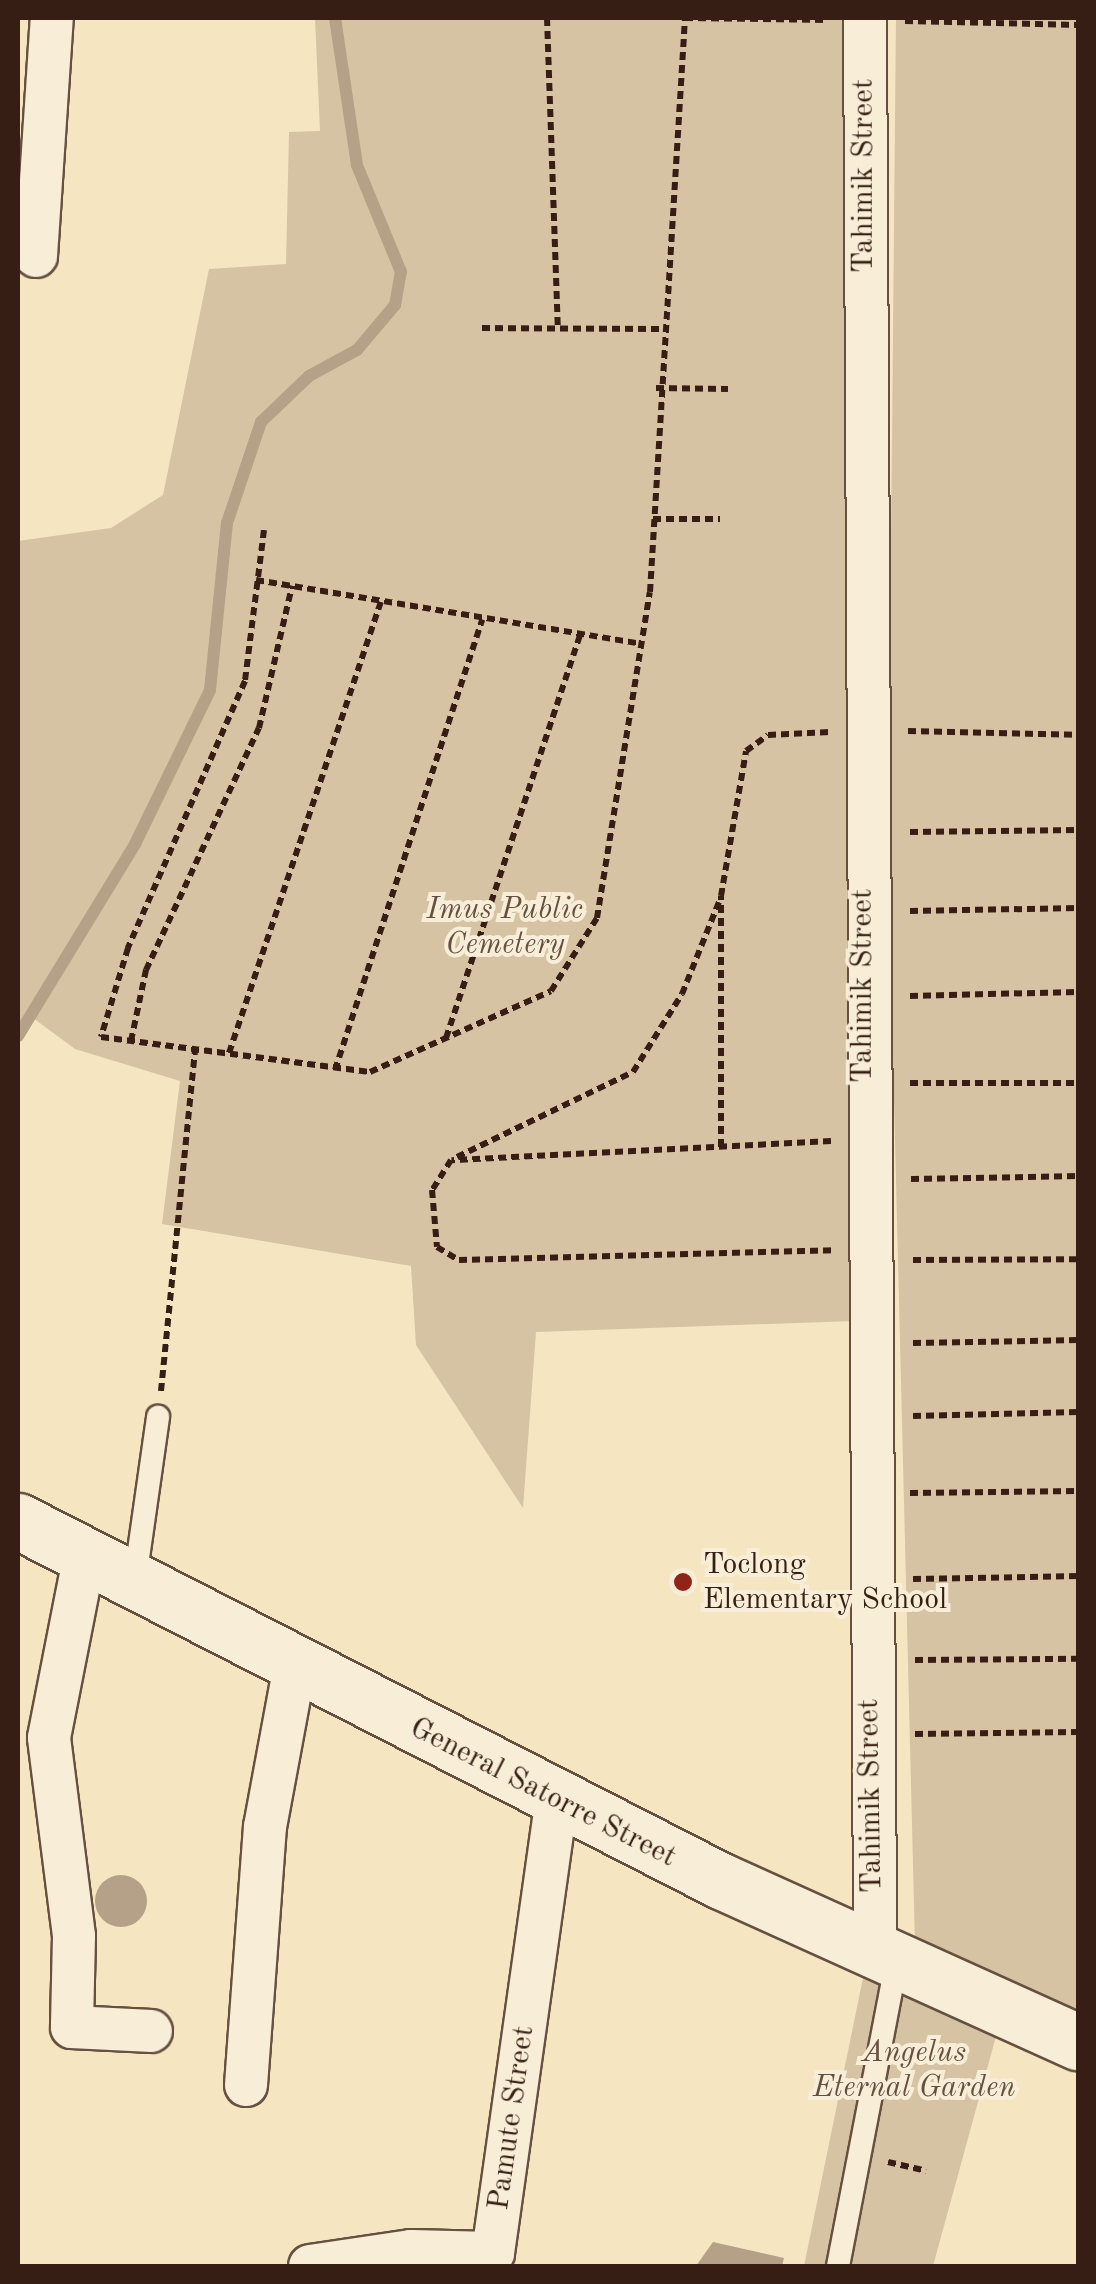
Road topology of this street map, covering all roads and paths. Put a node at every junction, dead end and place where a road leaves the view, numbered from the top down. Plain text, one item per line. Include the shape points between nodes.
1 (52, 18) edge
2 (546, 18) edge
3 (865, 19) edge
4 (1078, 24) edge
5 (36, 256) dead end
6 (482, 328) dead end
7 (558, 328) junction
8 (660, 329) junction
9 (656, 388) junction
10 (728, 390) dead end
11 (654, 519) junction
12 (720, 519) dead end
13 (264, 530) dead end
14 (256, 580) junction
15 (292, 586) junction
16 (381, 602) junction
17 (482, 619) junction
18 (580, 636) junction
19 (642, 644) junction
20 (862, 730) junction
21 (1078, 735) edge
22 (1078, 830) edge
23 (862, 833) junction
24 (721, 896) junction
25 (1078, 908) edge
26 (863, 912) junction
27 (1078, 992) edge
28 (863, 997) junction
29 (446, 1038) junction
30 (131, 1041) junction
31 (195, 1049) junction
32 (228, 1053) junction
33 (335, 1070) junction
34 (864, 1083) junction
35 (1078, 1083) edge
36 (720, 1147) junction
37 (452, 1160) junction
38 (865, 1160) junction
39 (1078, 1176) edge
40 (866, 1255) junction
41 (1078, 1259) edge
42 (1078, 1340) edge
43 (867, 1344) junction
44 (1078, 1412) edge
45 (867, 1417) junction
46 (158, 1418) joint
47 (1078, 1491) edge
48 (867, 1494) junction
49 (18, 1521) edge
50 (85, 1554) junction
51 (1078, 1576) edge
52 (134, 1579) junction
53 (867, 1579) junction
54 (1078, 1659) edge
55 (869, 1660) junction
56 (295, 1665) junction
57 (1078, 1732) edge
58 (870, 1734) junction
59 (557, 1800) junction
60 (885, 1959) junction
61 (152, 2030) dead end
62 (1078, 2042) edge
63 (246, 2085) dead end
64 (310, 2266) edge
65 (838, 2266) edge

1 - 5 street
2 - 7 path
3 - 4 path
3 - 8 path via 685,18
3 - 20 street, Tahimik Street
6 - 7 path
7 - 8 path
8 - 9 path
9 - 10 path
9 - 11 path
11 - 12 path
11 - 19 path
13 - 14 path
14 - 15 path
14 - 30 path via 234,714 128,948 101,1037
15 - 16 path
15 - 30 path via 258,728 146,970
16 - 17 path
16 - 32 path
17 - 18 path
17 - 33 path
18 - 19 path
18 - 29 path
19 - 29 path via 592,930 551,991
20 - 21 path
20 - 23 street, Tahimik Street
20 - 24 path via 768,735 746,750
22 - 23 path
23 - 26 street, Tahimik Street
24 - 36 path
24 - 37 path via 682,994 633,1072
25 - 26 path
26 - 28 street, Tahimik Street
27 - 28 path
28 - 34 street, Tahimik Street
29 - 33 path via 370,1072
30 - 31 path
31 - 32 path
31 - 46 path
32 - 33 path
34 - 35 path
34 - 38 street, Tahimik Street
36 - 37 path
36 - 38 path
37 - 40 path via 432,1190 445,1257
38 - 39 path
38 - 40 street, Tahimik Street
40 - 41 path
40 - 43 street, Tahimik Street
42 - 43 path
43 - 45 street, Tahimik Street
44 - 45 path
45 - 48 street, Tahimik Street
46 - 52 lane
47 - 48 path
48 - 53 street, Tahimik Street
49 - 50 street, General Satorre Street
50 - 52 street, General Satorre Street
50 - 61 street via 49,1738 74,1936 72,2026
51 - 53 path
52 - 56 street, General Satorre Street
53 - 55 street, Tahimik Street
54 - 55 path
55 - 58 street, Tahimik Street
56 - 59 street, General Satorre Street
56 - 63 street via 265,1827
57 - 58 path
58 - 60 street, Tahimik Street
59 - 60 street, General Satorre Street
59 - 64 street, Pamute Street via 493,2253 411,2251
60 - 62 street, General Satorre Street
60 - 65 lane

